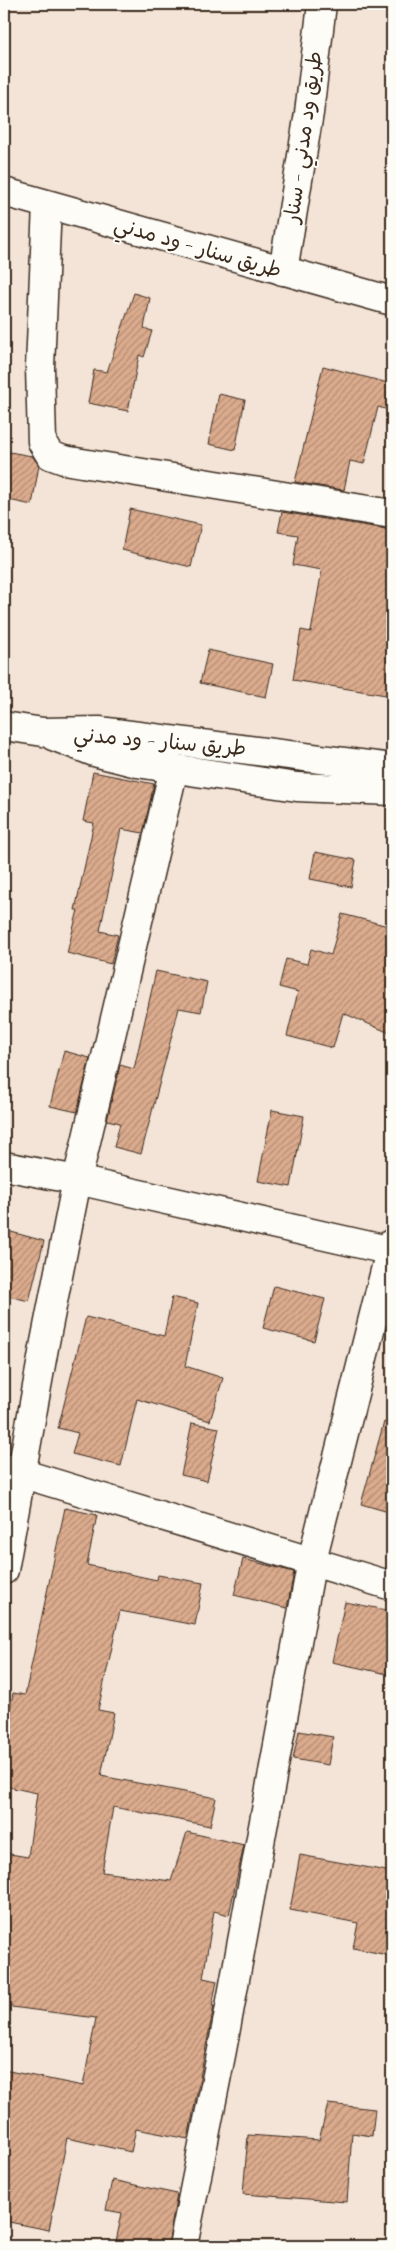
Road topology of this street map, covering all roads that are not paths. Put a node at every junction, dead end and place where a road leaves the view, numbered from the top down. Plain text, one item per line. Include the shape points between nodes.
1 (322, 4) edge
2 (4, 192) edge
3 (47, 205) junction
4 (283, 271) junction
5 (392, 301) edge
6 (392, 514) edge
7 (4, 726) edge
8 (42, 732) junction
9 (174, 768) junction
10 (392, 768) edge
11 (392, 791) edge
12 (4, 1166) edge
13 (77, 1180) junction
14 (391, 1248) edge
15 (12, 1470) edge
16 (312, 1560) junction
17 (4, 1570) edge
18 (392, 1586) edge
19 (183, 2246) edge

1 - 4 street, طريق ود مدني - سنار via 309,113
2 - 3 street, طريق سنار - ود مدني
3 - 4 street, طريق سنار - ود مدني
3 - 6 street via 40,368 42,442 50,454 73,462
4 - 5 street, طريق سنار - ود مدني
7 - 8 street
8 - 9 street, طريق سنار - ود مدني via 94,752
8 - 10 street, طريق سنار - ود مدني via 99,731
9 - 11 street, طريق سنار - ود مدني via 297,788
9 - 13 street
12 - 13 street
13 - 14 street
13 - 15 street
14 - 16 street
15 - 16 street
15 - 17 street
16 - 18 street
16 - 19 street

